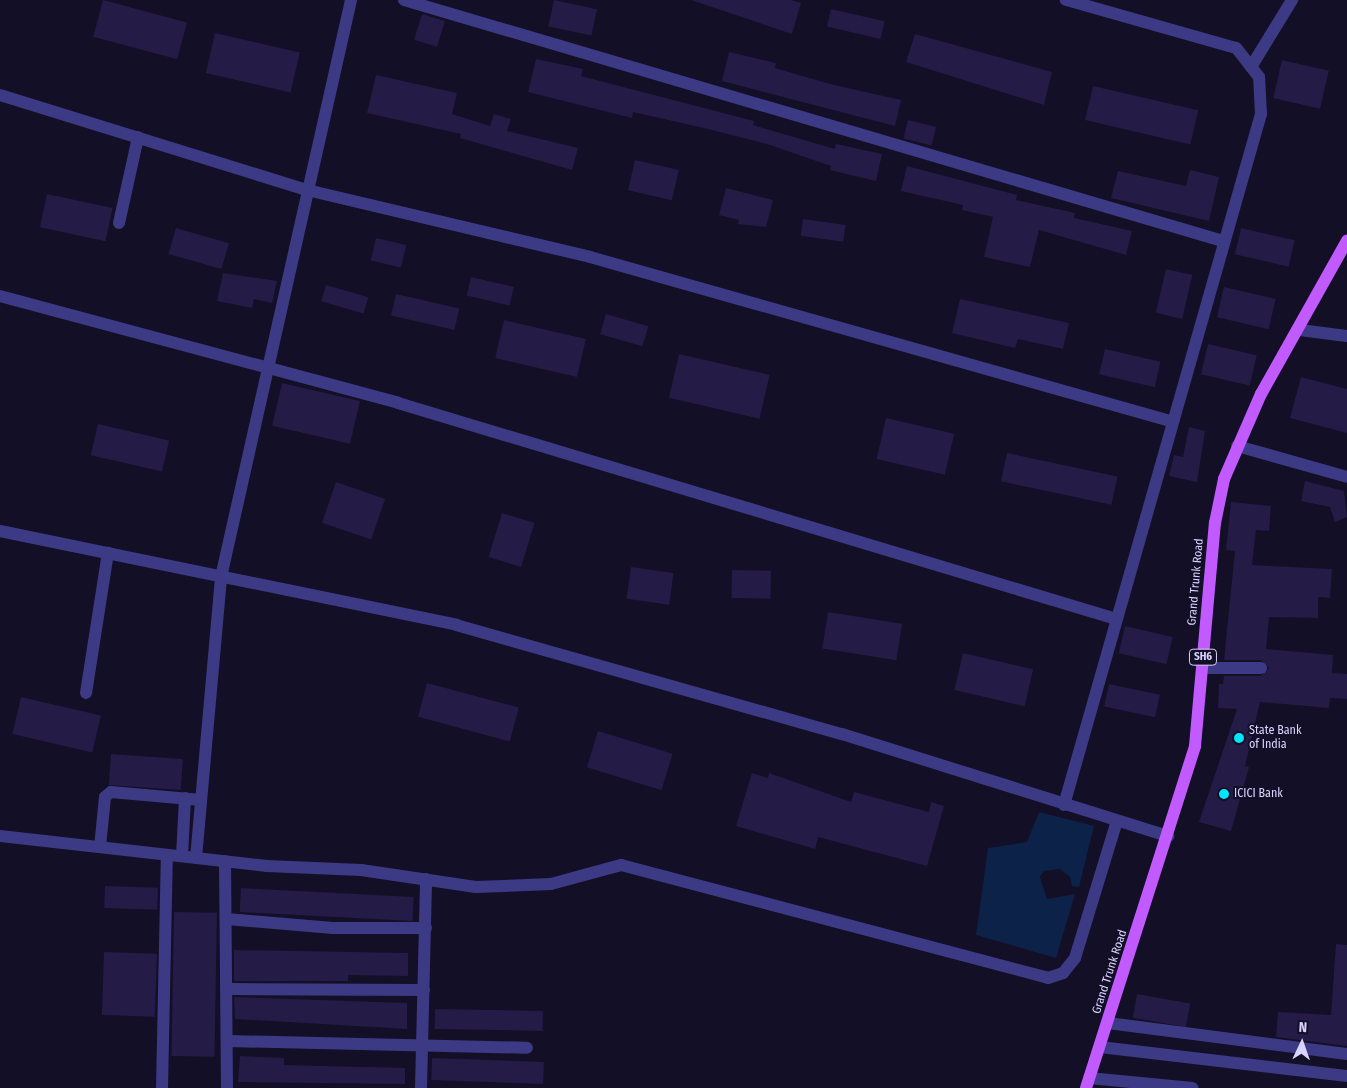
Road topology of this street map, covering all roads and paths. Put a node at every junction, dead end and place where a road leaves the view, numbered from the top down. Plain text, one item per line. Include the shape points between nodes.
1 (351, 0) edge
2 (404, 0) edge
3 (1066, 0) edge
4 (1292, 0) edge
5 (1251, 67) junction
6 (0, 95) edge
7 (138, 137) junction
8 (307, 190) junction
9 (119, 223) dead end
10 (1223, 241) junction
11 (1347, 241) edge
12 (0, 296) edge
13 (1300, 330) junction
14 (1347, 336) edge
15 (270, 368) junction
16 (1170, 421) junction
17 (1237, 446) junction
18 (1347, 477) edge
19 (0, 531) edge
20 (108, 553) junction
21 (221, 577) junction
22 (1116, 619) junction
23 (1202, 668) junction
24 (1261, 668) dead end
25 (86, 692) dead end
26 (185, 798) junction
27 (201, 800) junction
28 (1064, 805) junction
29 (1117, 821) junction
30 (0, 836) edge
31 (1168, 836) junction
32 (100, 847) junction
33 (167, 855) junction
34 (182, 856) junction
35 (196, 858) junction
36 (225, 861) junction
37 (426, 879) junction
38 (227, 919) junction
39 (426, 928) junction
40 (229, 989) junction
41 (424, 990) junction
42 (1108, 1023) junction
43 (228, 1041) junction
44 (1100, 1047) junction
45 (422, 1048) junction
46 (527, 1048) dead end
47 (1347, 1054) edge
48 (1347, 1076) edge
49 (1088, 1083) edge
50 (162, 1088) edge
51 (227, 1088) edge
52 (421, 1088) edge
53 (1193, 1088) edge

1 - 8 street
2 - 10 street
3 - 5 street via 1236,48
4 - 5 street
5 - 10 street via 1258,77 1261,114
6 - 7 street
7 - 8 street
7 - 9 street
8 - 15 street
8 - 16 street via 590,257
10 - 16 street
11 - 13 main road, Grand Trunk Road / SH6
12 - 15 street
13 - 14 street
13 - 17 main road, Grand Trunk Road / SH6
15 - 21 street
15 - 22 street
16 - 22 street
17 - 18 street
17 - 23 main road, Grand Trunk Road / SH6 via 1215,523
19 - 20 street
20 - 21 street
20 - 25 street
21 - 27 street
21 - 28 street via 456,625 842,734
22 - 28 street
23 - 24 street
23 - 31 main road, Grand Trunk Road / SH6 via 1195,746
26 - 27 street
26 - 32 street via 111,792 105,797
26 - 34 street
27 - 35 street
28 - 29 street
29 - 31 street
29 - 37 street via 1075,958 1063,973 1048,978 621,865 551,884 476,886
30 - 32 street
31 - 42 main road, Grand Trunk Road / SH6
32 - 33 street
33 - 34 street
33 - 50 street
34 - 35 street
35 - 36 street
36 - 37 street via 361,870
36 - 38 street
37 - 39 street
38 - 39 street via 333,928
38 - 40 street
39 - 41 street
40 - 41 street
40 - 43 street
41 - 45 street
42 - 44 main road, Grand Trunk Road / SH6
42 - 47 street
43 - 45 street
43 - 51 street
44 - 48 street
44 - 49 main road, Grand Trunk Road / SH6
45 - 46 street
45 - 52 street
49 - 53 street

